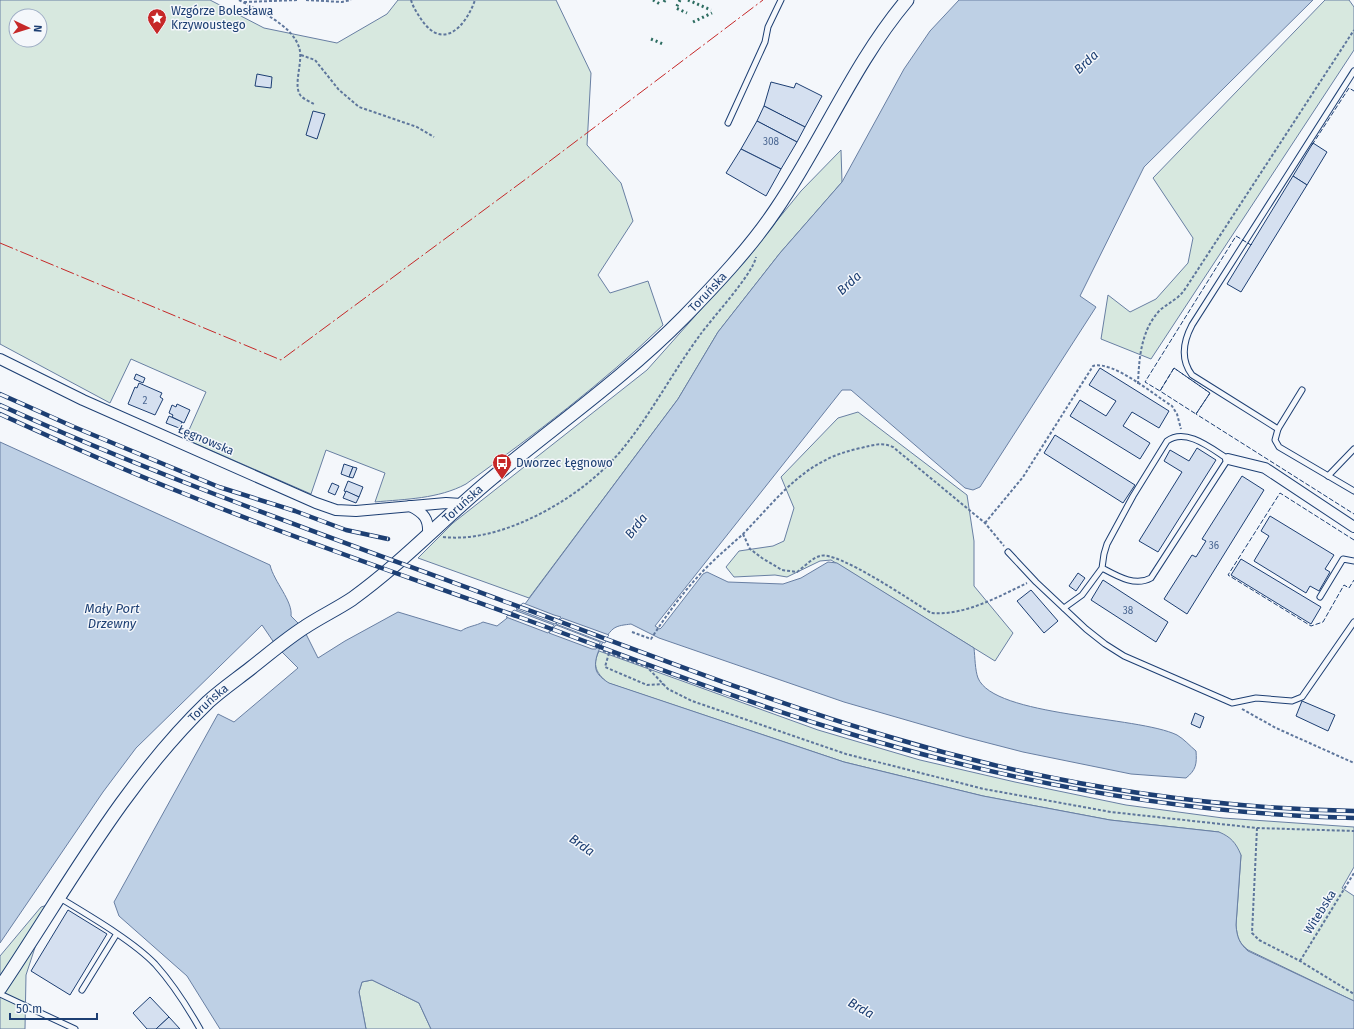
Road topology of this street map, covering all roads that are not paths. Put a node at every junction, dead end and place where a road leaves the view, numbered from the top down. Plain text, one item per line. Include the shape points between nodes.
1 (781, 0) edge
2 (907, 0) edge
3 (1354, 71) edge
4 (728, 122) dead end
5 (0, 359) edge
6 (1302, 390) dead end
7 (1278, 429) junction
8 (1354, 449) edge
9 (1228, 459) junction
10 (1328, 476) junction
11 (1354, 491) edge
12 (461, 504) junction
13 (410, 506) junction
14 (1354, 527) edge
15 (428, 534) junction
16 (1008, 552) road end
17 (1354, 560) edge
18 (1102, 568) junction
19 (1320, 597) dead end
20 (1064, 608) junction
21 (1354, 622) edge
22 (60, 898) junction
23 (116, 934) junction
24 (0, 988) edge
25 (82, 990) dead end
26 (0, 994) edge
27 (75, 1029) edge
28 (200, 1029) edge

1 - 4 lane via 768,27 765,42
2 - 12 street, Toruńska via 892,18 855,75 778,206 726,272 686,315 636,362
3 - 7 lane via 1186,338 1183,354 1192,375
5 - 13 street, Łęgnowska via 83,400 316,503 342,511
6 - 7 lane
7 - 10 lane via 1275,440 1280,447
8 - 10 lane
9 - 14 street via 1257,466 1283,480
9 - 18 lane via 1151,578 1140,582 1131,581
9 - 18 lane via 1202,443 1183,437 1172,437 1162,448 1107,544
10 - 11 lane
12 - 13 street, Łęgnowska
12 - 15 street, Toruńska
13 - 15 street via 425,515 429,524
15 - 22 street, Toruńska via 394,566 351,600 303,628 211,699 167,744 112,816
16 - 20 lane
17 - 19 lane via 1344,559
18 - 20 lane via 1082,595
20 - 21 lane via 1105,644 1124,656 1232,703 1256,698 1292,701 1302,697
22 - 23 lane
22 - 24 street, Toruńska
23 - 25 lane
23 - 28 lane via 154,963 179,993
26 - 27 lane

